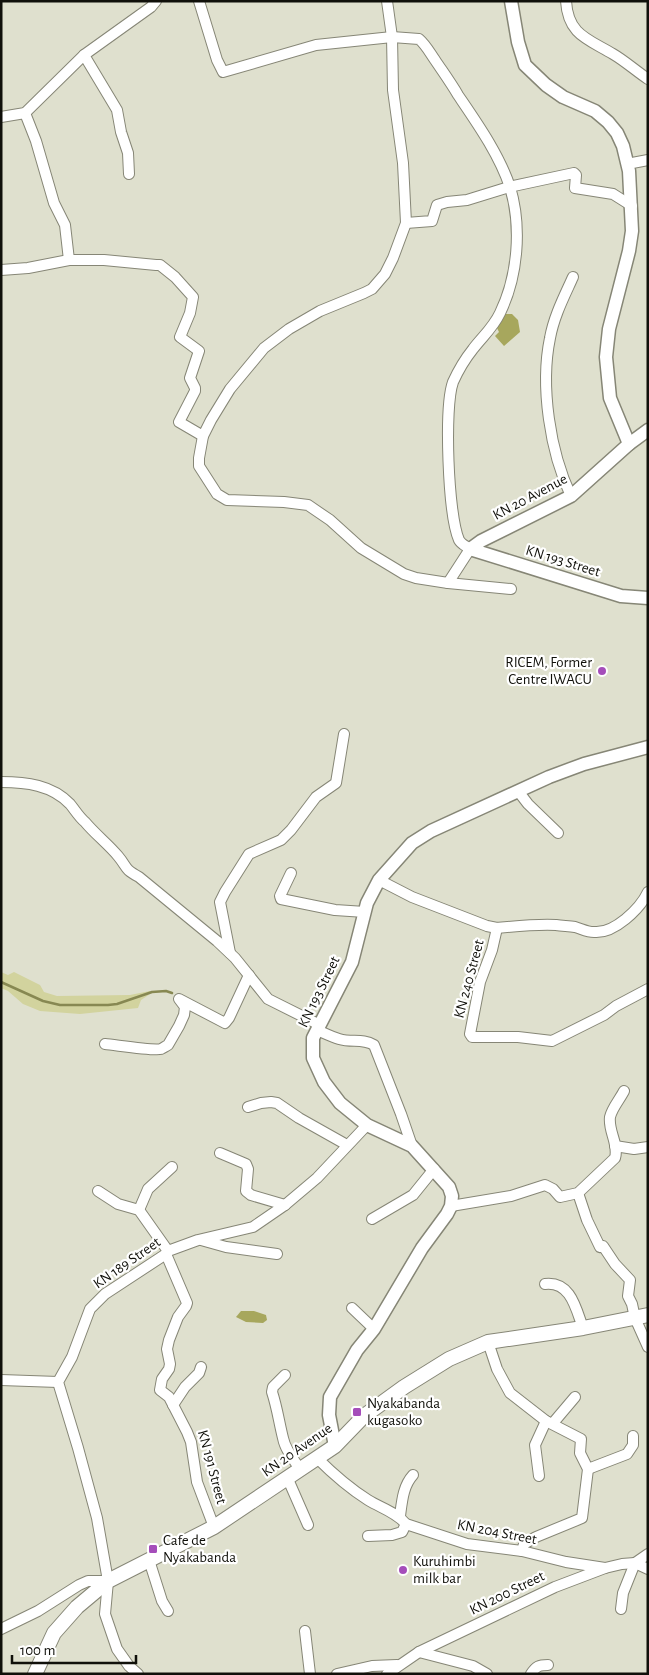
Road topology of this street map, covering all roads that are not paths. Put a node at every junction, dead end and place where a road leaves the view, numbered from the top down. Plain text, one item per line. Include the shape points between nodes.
1 (156, 1) edge
2 (199, 1) edge
3 (386, 1) edge
4 (511, 1) edge
5 (566, 1) edge
6 (392, 38) junction
7 (84, 55) junction
8 (648, 80) edge
9 (24, 113) junction
10 (1, 117) edge
11 (648, 160) edge
12 (628, 164) junction
13 (129, 174) dead end
14 (509, 187) junction
15 (632, 206) junction
16 (406, 223) junction
17 (69, 260) junction
18 (1, 270) edge
19 (573, 277) dead end
20 (648, 430) edge
21 (204, 436) junction
22 (629, 444) junction
23 (571, 496) junction
24 (470, 549) junction
25 (448, 583) junction
26 (511, 589) dead end
27 (648, 598) edge
28 (344, 734) dead end
29 (648, 747) edge
30 (1, 782) edge
31 (518, 791) junction
32 (558, 832) dead end
33 (291, 873) dead end
34 (379, 880) junction
35 (648, 892) edge
36 (365, 912) junction
37 (497, 928) junction
38 (230, 953) junction
39 (249, 975) junction
40 (648, 989) edge
41 (318, 1028) junction
42 (105, 1044) dead end
43 (624, 1091) dead end
44 (248, 1107) dead end
45 (367, 1125) junction
46 (347, 1145) junction
47 (412, 1146) junction
48 (615, 1146) junction
49 (648, 1148) edge
50 (220, 1153) dead end
51 (172, 1167) dead end
52 (434, 1168) junction
53 (98, 1192) dead end
54 (578, 1192) junction
55 (285, 1205) junction
56 (451, 1206) junction
57 (139, 1210) junction
58 (372, 1219) dead end
59 (198, 1240) junction
60 (167, 1253) junction
61 (277, 1254) dead end
62 (546, 1284) dead end
63 (352, 1308) dead end
64 (641, 1317) edge
65 (374, 1328) junction
66 (583, 1328) junction
67 (488, 1342) junction
68 (648, 1347) edge
69 (201, 1367) dead end
70 (286, 1376) dead end
71 (1, 1380) edge
72 (58, 1382) junction
73 (575, 1397) dead end
74 (173, 1405) junction
75 (549, 1422) junction
76 (633, 1436) dead end
77 (335, 1446) junction
78 (317, 1458) junction
79 (300, 1469) junction
80 (588, 1469) junction
81 (413, 1475) dead end
82 (539, 1476) dead end
83 (287, 1477) junction
84 (403, 1520) junction
85 (308, 1525) dead end
86 (214, 1527) junction
87 (368, 1536) dead end
88 (522, 1551) junction
89 (648, 1554) edge
90 (149, 1560) junction
91 (635, 1564) junction
92 (605, 1568) junction
93 (648, 1569) edge
94 (108, 1581) junction
95 (621, 1608) dead end
96 (168, 1611) dead end
97 (1, 1628) edge
98 (305, 1631) dead end
99 (419, 1652) junction
100 (400, 1664) junction
101 (548, 1665) dead end
102 (35, 1674) edge
103 (138, 1674) edge
104 (310, 1674) edge
105 (337, 1674) edge
106 (387, 1674) edge
107 (487, 1674) edge
108 (531, 1674) edge

1 - 7 street via 151,8
2 - 6 street via 223,72 316,45
3 - 6 street
4 - 12 street via 525,66 546,85 608,122 617,133
5 - 8 street via 575,30
6 - 14 street via 422,41 482,131
6 - 16 street via 393,90
7 - 9 street
7 - 13 street via 117,110 128,153
9 - 10 street
9 - 17 street via 54,203 65,225
11 - 12 street
12 - 15 street
14 - 15 street via 574,173 575,188 613,194
14 - 16 street via 437,205 432,221
14 - 24 street via 516,215 516,247 508,290 500,314 460,369 449,404 450,478 455,529 459,542
15 - 22 street via 629,251 609,329 606,357 610,398
16 - 21 street via 393,258 372,288 288,329 264,348 230,389
17 - 18 street
17 - 21 street via 160,265 175,276 193,297 180,337 199,352 190,378 195,392 179,422
19 - 23 street via 558,310 550,339 547,373 548,413 554,446
20 - 22 street, KN 20 Avenue
21 - 25 street via 199,466 217,494 227,500 308,505 361,548 404,574
22 - 23 street, KN 20 Avenue
23 - 24 street, KN 20 Avenue
24 - 25 street
24 - 27 street, KN 193 Street via 621,596
25 - 26 street
28 - 38 street via 336,783 316,797 281,840 249,854 225,892 220,902
29 - 31 street, KN 193 Street via 584,764
30 - 38 street via 21,782 57,793 118,856 126,870 139,876
31 - 32 street
31 - 34 street, KN 193 Street via 431,831 412,844
33 - 36 street via 281,899 335,910
34 - 36 street, KN 193 Street
34 - 37 street, KN 240 Street via 412,897
35 - 37 street via 637,911 602,932 554,925
36 - 41 street, KN 193 Street via 352,962
37 - 40 street, KN 240 Street via 480,982 472,1037 552,1041
38 - 39 street
39 - 41 street via 268,999
39 - 42 street via 225,1023 179,999 185,1007 184,1015 164,1048
41 - 45 street, KN 193 Street via 313,1038 312,1058 324,1082 340,1103
41 - 47 street via 340,1039 366,1040 374,1045
43 - 48 street via 611,1114
44 - 46 street via 277,1103
45 - 46 street, KN 189 Street
45 - 47 street, KN 193 Street
46 - 55 street, KN 189 Street
47 - 52 street, KN 193 Street
48 - 49 street
48 - 54 street via 615,1158
50 - 55 street via 246,1164 246,1192
51 - 57 street via 148,1189
52 - 56 street, KN 193 Street via 450,1186
52 - 58 street via 413,1195
53 - 57 street via 118,1204
54 - 56 street via 560,1197 545,1185 511,1196
54 - 64 street via 600,1247 603,1246 630,1280 628,1296
55 - 59 street, KN 189 Street via 254,1227
56 - 65 street
57 - 60 street
59 - 60 street, KN 189 Street
59 - 61 street
60 - 72 street, KN 189 Street via 105,1294 90,1309 72,1357
60 - 74 street, KN 191 Street via 187,1303 169,1340 170,1364 160,1390
62 - 66 street via 555,1283 563,1287 574,1303
63 - 65 street
64 - 66 main road, KN 20 Avenue
64 - 68 street
65 - 77 street via 357,1350 330,1397 329,1415
66 - 67 main road, KN 20 Avenue
67 - 75 street via 510,1393
67 - 77 main road, KN 20 Avenue via 450,1359 404,1387 364,1416
69 - 74 street
70 - 79 street via 273,1387 272,1392 283,1439
71 - 72 street
72 - 94 street via 97,1518
73 - 75 street
74 - 86 street, KN 191 Street via 191,1442 197,1482
75 - 80 street via 581,1438 580,1453
75 - 82 street via 535,1445
76 - 80 street via 628,1454
77 - 78 main road, KN 20 Avenue
78 - 79 main road, KN 20 Avenue
78 - 84 street, KN 204 Street via 341,1482
79 - 83 main road, KN 20 Avenue
80 - 88 street via 582,1518 536,1537 524,1544
81 - 84 street via 404,1489
83 - 85 street
83 - 86 main road, KN 20 Avenue
84 - 87 street via 402,1532
84 - 88 street, KN 204 Street via 467,1544
86 - 90 main road, KN 20 Avenue
88 - 92 street, KN 204 Street
89 - 91 street
90 - 94 main road, KN 20 Avenue
90 - 96 street
91 - 92 street, KN 200 Street
91 - 93 street, KN 200 Street
91 - 95 street via 623,1593
92 - 99 street, KN 200 Street via 555,1586
94 - 97 street via 88,1581 38,1611
94 - 102 main road, KN 20 Avenue via 77,1607 54,1633
94 - 103 street via 105,1614 117,1649
98 - 104 street
99 - 100 street, KN 200 Street
99 - 107 street via 473,1666
100 - 105 street
100 - 106 street, KN 200 Street
101 - 108 street via 539,1665

